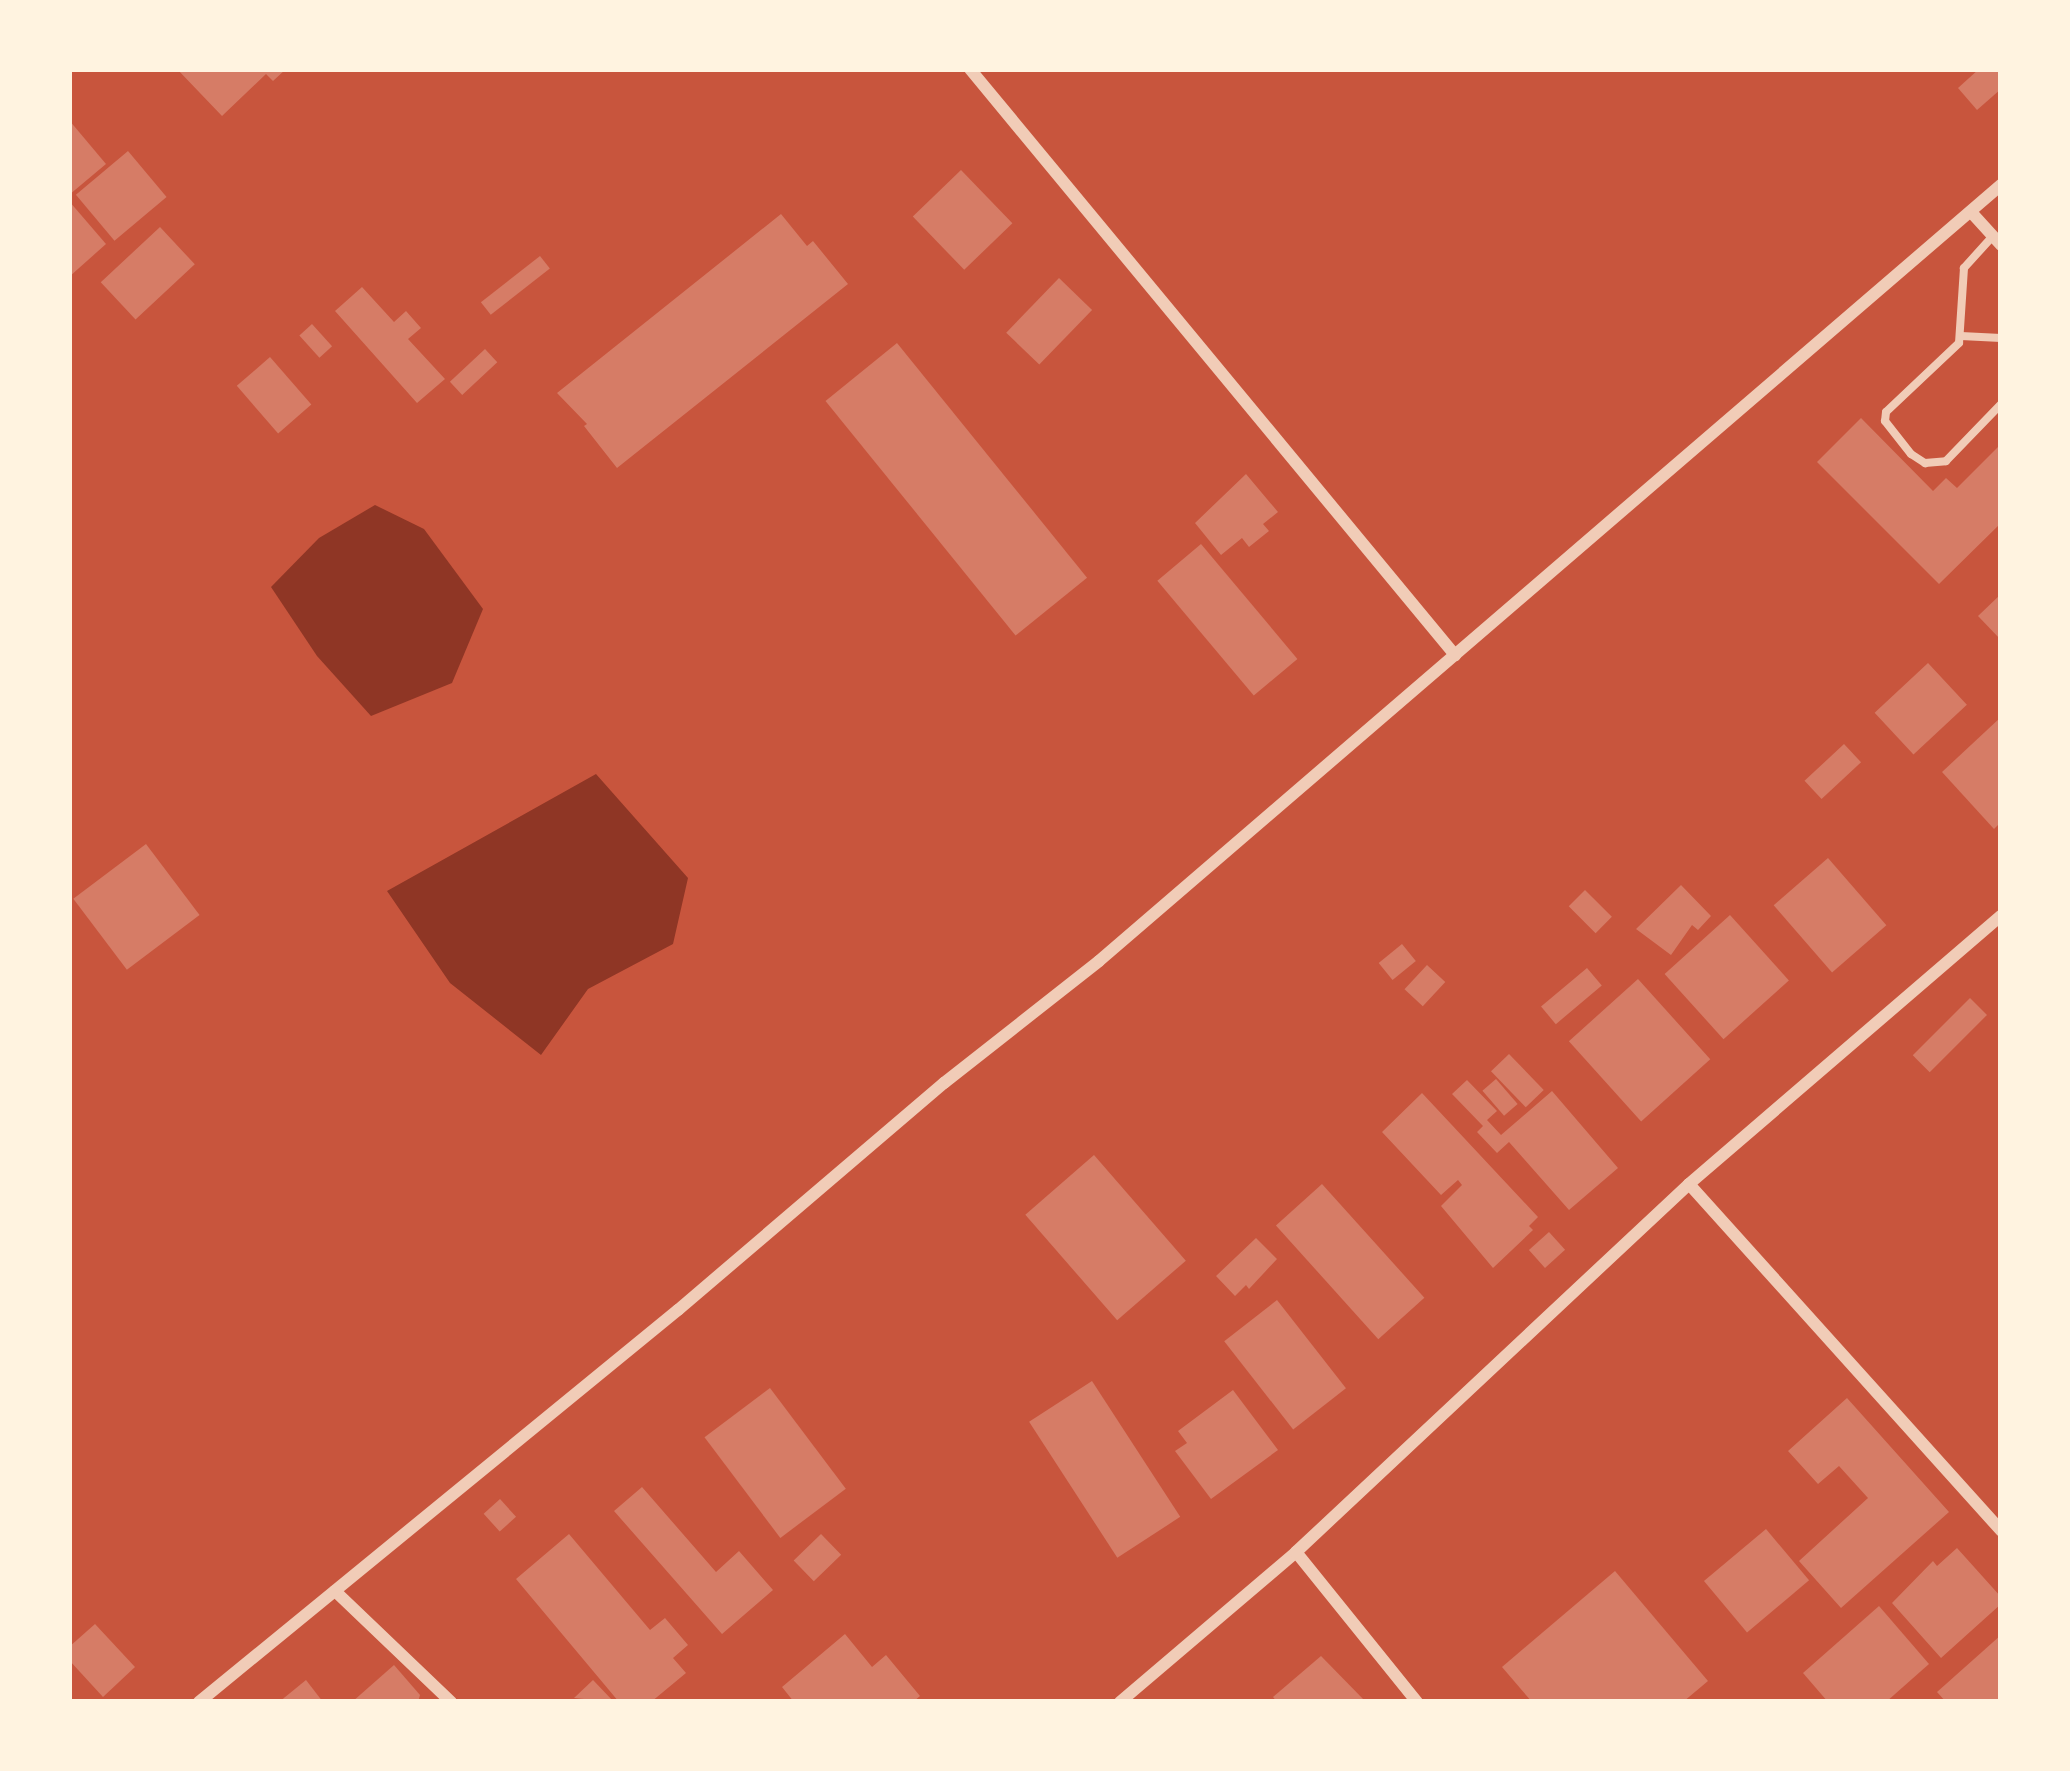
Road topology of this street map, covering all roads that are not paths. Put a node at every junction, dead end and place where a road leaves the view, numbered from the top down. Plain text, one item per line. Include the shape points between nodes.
1 (970, 69) edge
2 (2001, 184) edge
3 (1971, 212) junction
4 (1997, 240) edge
5 (1961, 335) junction
6 (2001, 338) edge
7 (2001, 404) edge
8 (1455, 655) junction
9 (2001, 916) edge
10 (1689, 1184) junction
11 (2001, 1531) edge
12 (1296, 1552) junction
13 (335, 1591) junction
14 (199, 1702) edge
15 (451, 1702) edge
16 (1120, 1702) edge
17 (1417, 1702) edge

1 - 8 street
2 - 3 street
3 - 4 street
3 - 8 street
4 - 5 lane via 1964,268
5 - 6 lane
5 - 7 lane via 1886,412 1889,430 1924,463 1946,461
8 - 13 street
9 - 10 street
10 - 11 street
10 - 12 street
12 - 16 street
12 - 17 street
13 - 14 street
13 - 15 street

